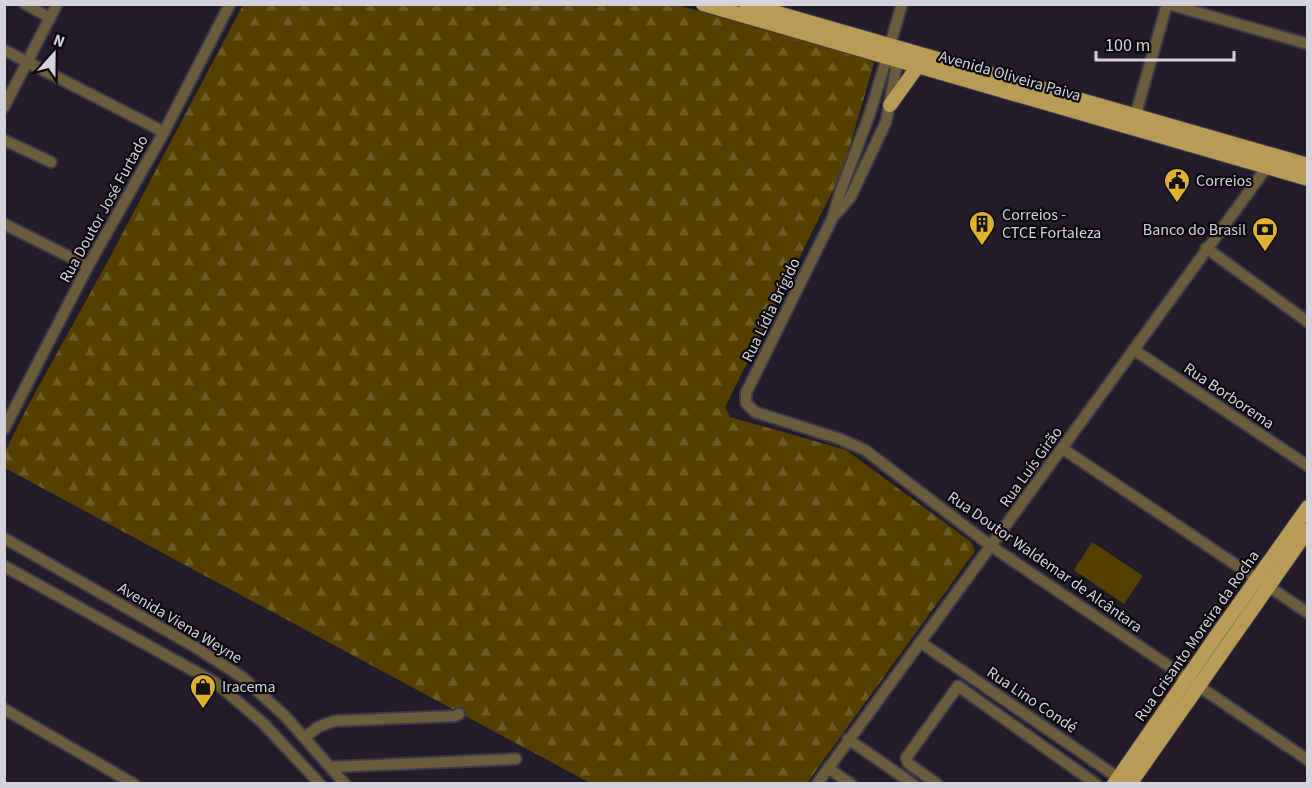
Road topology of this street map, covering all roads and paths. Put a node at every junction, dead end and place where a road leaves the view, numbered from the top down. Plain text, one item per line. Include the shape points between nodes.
1 (25, 4) edge
2 (57, 4) edge
3 (230, 4) edge
4 (703, 4) edge
5 (746, 4) edge
6 (902, 4) edge
7 (1168, 4) edge
8 (50, 18) junction
9 (1308, 44) edge
10 (4, 50) edge
11 (890, 54) junction
12 (28, 62) junction
13 (918, 66) junction
14 (890, 105) junction
15 (4, 107) edge
16 (870, 113) junction
17 (1135, 117) junction
18 (886, 122) junction
19 (164, 132) junction
20 (4, 140) edge
21 (51, 162) dead end
22 (1308, 165) edge
23 (1267, 166) junction
24 (1308, 179) edge
25 (832, 219) junction
26 (4, 225) edge
27 (1206, 249) junction
28 (88, 266) junction
29 (1308, 322) edge
30 (1134, 350) junction
31 (755, 412) joint
32 (4, 429) edge
33 (1062, 449) junction
34 (1308, 466) edge
35 (1308, 507) edge
36 (1308, 530) edge
37 (4, 538) edge
38 (991, 546) junction
39 (4, 566) edge
40 (1261, 584) junction
41 (1308, 613) edge
42 (920, 642) junction
43 (1192, 681) junction
44 (274, 705) junction
45 (4, 709) edge
46 (459, 714) dead end
47 (262, 722) junction
48 (297, 728) junction
49 (305, 737) junction
50 (848, 740) junction
51 (282, 741) junction
52 (516, 759) dead end
53 (1308, 760) edge
54 (331, 767) junction
55 (828, 768) junction
56 (1122, 782) edge
57 (134, 783) edge
58 (320, 783) edge
59 (345, 783) edge
60 (817, 783) edge
61 (851, 783) edge
62 (913, 783) edge
63 (937, 783) edge
64 (1096, 783) edge

1 - 8 street
2 - 8 street
3 - 19 street, Rua Doutor José Furtado
4 - 11 main road, Avenida Oliveira Paiva
5 - 11 main road, Avenida Oliveira Paiva
6 - 11 street, Rua Lídia Brígido
7 - 9 street
7 - 17 street
8 - 12 street
10 - 12 street
11 - 13 main road, Avenida Oliveira Paiva
11 - 14 street, Rua Lídia Brígido via 896,69
11 - 16 street, Rua Lídia Brígido
11 - 17 main road, Avenida Oliveira Paiva
12 - 15 street
12 - 19 street
13 - 14 main road
13 - 23 main road, Avenida Oliveira Paiva
14 - 18 street, Rua Lídia Brígido
16 - 18 street via 875,123
16 - 25 street, Rua Lídia Brígido
17 - 22 main road, Avenida Oliveira Paiva
18 - 25 street, Rua Lídia Brígido via 850,198
19 - 28 street, Rua Doutor José Furtado
20 - 21 street
23 - 24 main road, Avenida Oliveira Paiva
23 - 27 street, Rua Luís Girão
25 - 31 street, Rua Lídia Brígido via 746,393 746,403
26 - 28 street
27 - 29 street
27 - 30 street, Rua Luís Girão
28 - 32 street, Rua Doutor José Furtado
30 - 33 street, Rua Luís Girão
30 - 34 street, Rua Borborema
31 - 38 street, Rua Doutor Waldemar de Alcântara via 865,450
33 - 38 street, Rua Luís Girão
33 - 40 street
35 - 40 main road, Rua Crisanto Moreira da Rocha
36 - 40 main road, Rua Crisanto Moreira da Rocha
37 - 44 street, Avenida Viena Weyne via 223,664
38 - 42 street, Rua Luís Girão
38 - 43 street, Rua Doutor Waldemar de Alcântara
39 - 47 street, Avenida Viena Weyne via 196,671 230,693
40 - 41 street
40 - 43 main road, Rua Crisanto Moreira da Rocha
42 - 50 street, Rua Luís Girão
42 - 56 street, Rua Lino Condé
43 - 53 street, Rua Doutor Waldemar de Alcântara
43 - 56 main road, Rua Crisanto Moreira da Rocha
44 - 47 street via 271,718
44 - 48 street, Avenida Viena Weyne
45 - 57 street
46 - 49 street via 334,721
47 - 51 street, Avenida Viena Weyne
48 - 49 street, Avenida Viena Weyne
48 - 51 street via 287,731
49 - 54 street, Avenida Viena Weyne
50 - 55 street, Rua Luís Girão
50 - 62 street
51 - 58 street, Avenida Viena Weyne
52 - 54 street
54 - 59 street, Avenida Viena Weyne
55 - 60 street, Rua Luís Girão
55 - 61 street
63 - 64 street via 906,758 958,686

